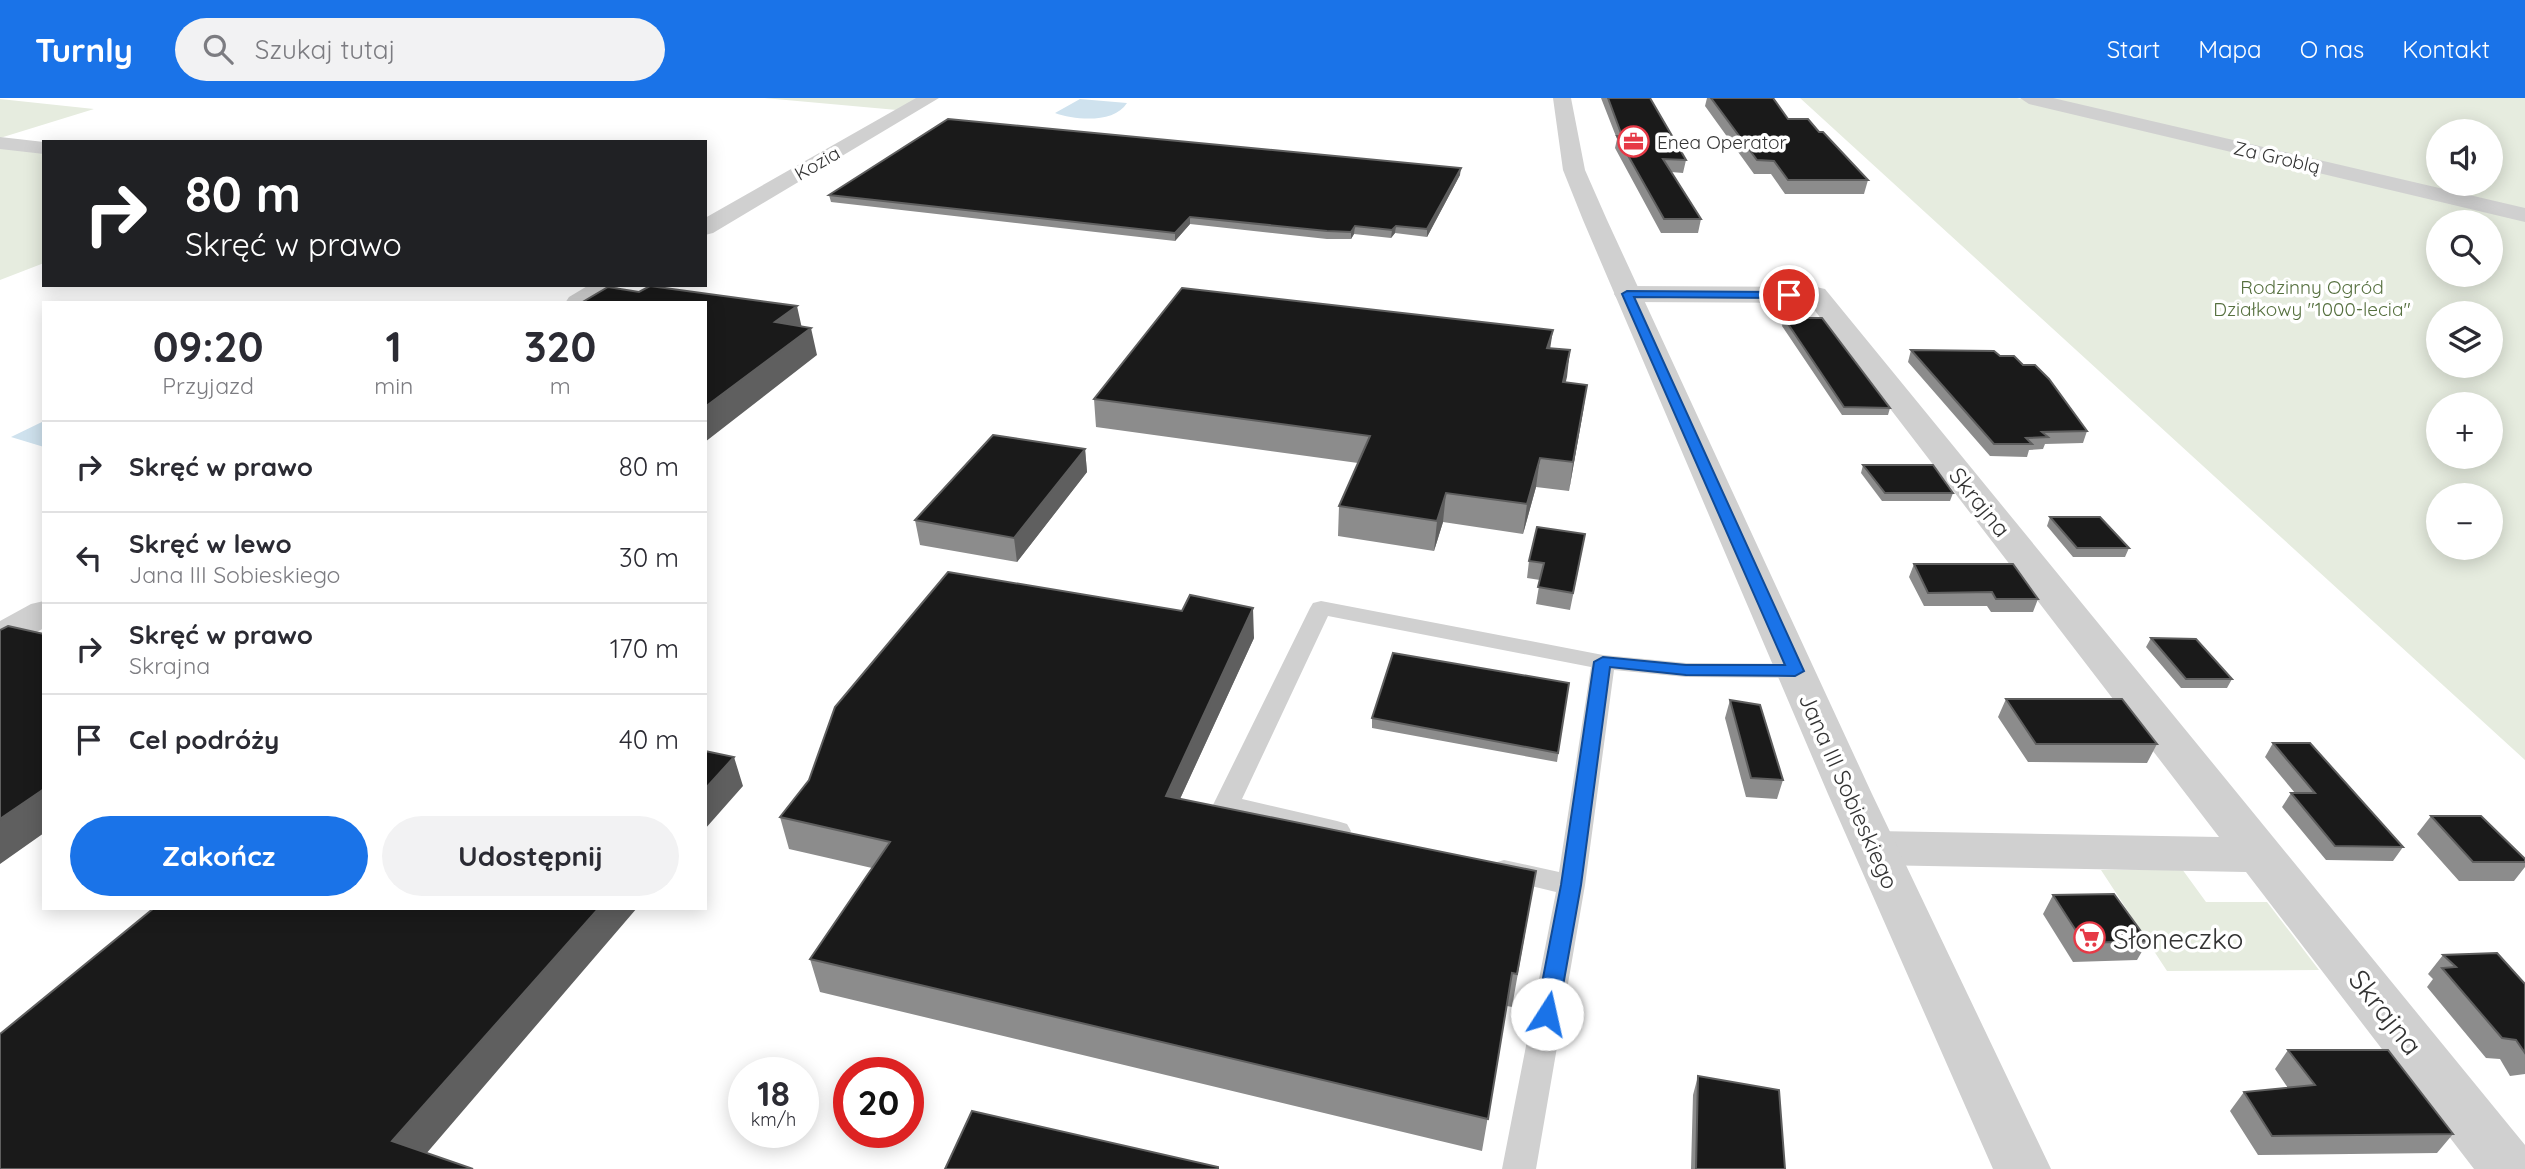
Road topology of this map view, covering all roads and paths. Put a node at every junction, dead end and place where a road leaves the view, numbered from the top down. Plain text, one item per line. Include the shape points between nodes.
1 (930, 98) edge
2 (1561, 98) edge
3 (2029, 98) edge
4 (0, 143) edge
5 (42, 148) edge
6 (2525, 215) edge
7 (707, 227) edge
8 (605, 287) edge
9 (1627, 294) junction
10 (581, 301) edge
11 (42, 613) edge
12 (0, 637) edge
13 (1603, 662) junction
14 (1795, 671) junction
15 (1359, 836) edge
16 (1875, 848) junction
17 (2263, 855) junction
18 (1478, 864) edge
19 (1571, 885) junction
20 (1519, 1169) edge
21 (2022, 1169) edge
22 (2509, 1169) edge

1 - 7 street, Kozia
2 - 9 street, Jana III Sobieskiego via 1574,170
3 - 6 street, Za Groblą
4 - 5 street
8 - 10 street
9 - 14 street, Jana III Sobieskiego
9 - 17 street, Skrajna via 1816,295
11 - 12 street
13 - 14 lane via 1686,670
13 - 15 lane via 1321,608 1226,806
13 - 19 lane
14 - 16 street, Jana III Sobieskiego
16 - 17 street
16 - 21 street, Jana III Sobieskiego
17 - 22 street, Skrajna
18 - 19 lane
19 - 20 lane

